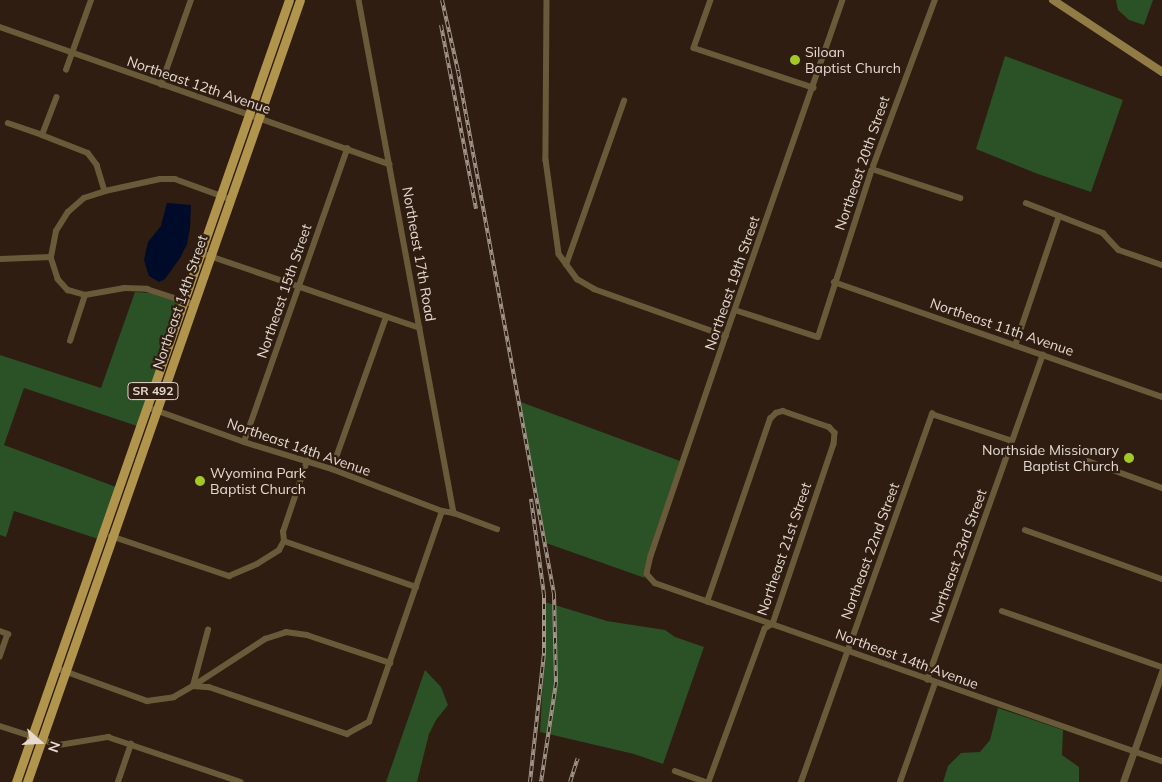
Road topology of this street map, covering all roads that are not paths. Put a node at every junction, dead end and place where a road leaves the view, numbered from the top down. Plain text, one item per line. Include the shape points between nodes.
1 (91, 0) edge
2 (192, 0) edge
3 (289, 0) edge
4 (300, 0) edge
5 (359, 0) edge
6 (547, 0) edge
7 (710, 0) edge
8 (843, 0) edge
9 (935, 0) edge
10 (1053, 0) edge
11 (0, 27) edge
12 (72, 53) junction
13 (66, 70) dead end
14 (1162, 72) edge
15 (161, 85) junction
16 (814, 88) junction
17 (56, 98) dead end
18 (624, 101) dead end
19 (249, 116) junction
20 (258, 119) junction
21 (8, 123) dead end
22 (42, 135) junction
23 (347, 149) junction
24 (390, 164) junction
25 (872, 169) junction
26 (105, 191) junction
27 (221, 196) junction
28 (960, 198) dead end
29 (230, 199) junction
30 (1026, 203) dead end
31 (1059, 216) junction
32 (201, 254) junction
33 (51, 257) junction
34 (210, 257) junction
35 (1, 262) edge
36 (566, 265) junction
37 (1162, 265) edge
38 (834, 282) junction
39 (300, 286) junction
40 (84, 295) junction
41 (184, 301) junction
42 (194, 304) junction
43 (735, 310) junction
44 (386, 317) junction
45 (420, 328) junction
46 (726, 336) junction
47 (70, 341) dead end
48 (1015, 346) junction
49 (1043, 355) junction
50 (1162, 397) edge
51 (147, 407) junction
52 (157, 410) junction
53 (1012, 441) junction
54 (244, 442) junction
55 (307, 461) junction
56 (1088, 461) dead end
57 (332, 469) junction
58 (1162, 488) edge
59 (442, 511) junction
60 (454, 513) junction
61 (497, 529) dead end
62 (1025, 530) dead end
63 (103, 534) junction
64 (112, 537) junction
65 (284, 541) junction
66 (647, 574) joint
67 (1162, 579) edge
68 (416, 587) junction
69 (707, 602) junction
70 (1002, 611) dead end
71 (773, 624) junction
72 (208, 630) dead end
73 (0, 632) edge
74 (847, 651) junction
75 (0, 657) edge
76 (390, 662) junction
77 (1162, 667) edge
78 (61, 670) junction
79 (1162, 672) edge
80 (927, 680) junction
81 (935, 683) junction
82 (193, 686) junction
83 (0, 726) edge
84 (32, 738) junction
85 (41, 741) junction
86 (131, 744) junction
87 (1134, 752) junction
88 (1162, 761) edge
89 (675, 771) dead end
90 (16, 782) edge
91 (27, 782) edge
92 (118, 782) edge
93 (241, 782) edge
94 (708, 782) edge
95 (802, 782) edge
96 (900, 782) edge
97 (1123, 782) edge

1 - 12 street
2 - 15 street
3 - 19 main road, Northeast 14th Street / SR 492
4 - 20 main road, Northeast 14th Street / SR 492
5 - 24 street, Northeast 17th Road
6 - 36 street via 546,160 556,240
7 - 16 street via 694,48
8 - 16 street, Northeast 19th Street
9 - 25 street, Northeast 20th Street
10 - 14 main road
11 - 12 street, Northeast 12th Avenue
12 - 13 street
12 - 15 street, Northeast 12th Avenue
15 - 19 street, Northeast 12th Avenue
16 - 43 street, Northeast 19th Street
17 - 22 street
18 - 36 street
19 - 20 street, Northeast 12th Avenue
19 - 27 main road, Northeast 14th Street / SR 492
20 - 23 street, Northeast 12th Avenue
20 - 29 main road, Northeast 14th Street / SR 492
21 - 22 street
22 - 26 street via 88,153 97,165
23 - 24 street, Northeast 12th Avenue
23 - 39 street, Northeast 15th Street
24 - 45 street, Northeast 17th Road
25 - 28 street
25 - 38 street, Northeast 20th Street
26 - 27 street via 160,179 175,179
26 - 33 street via 84,198 68,212 56,231
27 - 29 street
27 - 32 main road, Northeast 14th Street / SR 492
29 - 34 main road, Northeast 14th Street / SR 492
30 - 31 street
31 - 37 street via 1103,233 1119,250
31 - 48 street
32 - 34 street
32 - 41 main road, Northeast 14th Street / SR 492
33 - 35 street
33 - 40 street via 58,279 68,290
34 - 39 street
34 - 42 main road, Northeast 14th Street / SR 492
36 - 46 street via 577,279 594,290
38 - 43 street, Northeast 20th Street via 818,337
38 - 48 street, Northeast 11th Avenue
39 - 44 street
39 - 54 street, Northeast 15th Street
40 - 41 street via 124,288 148,289
40 - 47 street
41 - 42 street
41 - 51 main road, Northeast 14th Street / SR 492
42 - 52 main road, Northeast 14th Street / SR 492
43 - 46 street, Northeast 19th Street
44 - 45 street
44 - 57 street
45 - 60 street, Northeast 17th Road
46 - 66 street, Northeast 19th Street
48 - 49 street, Northeast 11th Avenue
49 - 50 street, Northeast 11th Avenue
49 - 53 street, Northeast 23rd Street
51 - 52 street, Northeast 14th Avenue
51 - 63 main road, Northeast 14th Street / SR 492
52 - 54 street, Northeast 14th Avenue
52 - 64 main road, Northeast 14th Street / SR 492
53 - 74 street, Northeast 22nd Street via 932,414
53 - 80 street, Northeast 23rd Street
54 - 55 street, Northeast 14th Avenue
55 - 57 street, Northeast 14th Avenue
55 - 65 street via 283,532
56 - 58 street
57 - 59 street, Northeast 14th Avenue
59 - 60 street, Northeast 14th Avenue
59 - 68 street
60 - 61 street, Northeast 14th Avenue
62 - 67 street
63 - 64 street
63 - 78 main road, Northeast 14th Street / SR 492
64 - 65 street via 229,576 279,550
64 - 78 main road, Northeast 14th Street / SR 492
65 - 68 street
66 - 69 street, Northeast 14th Avenue via 656,583
68 - 76 street
69 - 71 street, Northeast 14th Avenue
69 - 71 street, Northeast 21st Street via 770,419 782,411 792,414 829,427 835,433
70 - 77 street
71 - 74 street, Northeast 14th Avenue
71 - 94 street, Northeast 21st Street via 765,629
72 - 82 street
73 - 75 street via 8,634
74 - 80 street, Northeast 14th Avenue
74 - 95 street, Northeast 22nd Street
76 - 82 street via 307,635 286,632 265,639
76 - 82 street via 369,722 347,734 209,687
78 - 82 street via 147,701 174,697
78 - 84 main road, Northeast 14th Street / SR 492
78 - 85 main road, Northeast 14th Street / SR 492
79 - 87 street
80 - 81 street, Northeast 14th Avenue
81 - 87 street, Northeast 14th Avenue
81 - 96 street
83 - 84 street
84 - 85 street
84 - 90 main road, Northeast 14th Street / SR 492
85 - 86 street via 64,745 108,737
85 - 91 main road, Northeast 14th Street / SR 492
86 - 92 street
86 - 93 street
87 - 88 street, Northeast 14th Avenue
87 - 97 street
89 - 94 street

